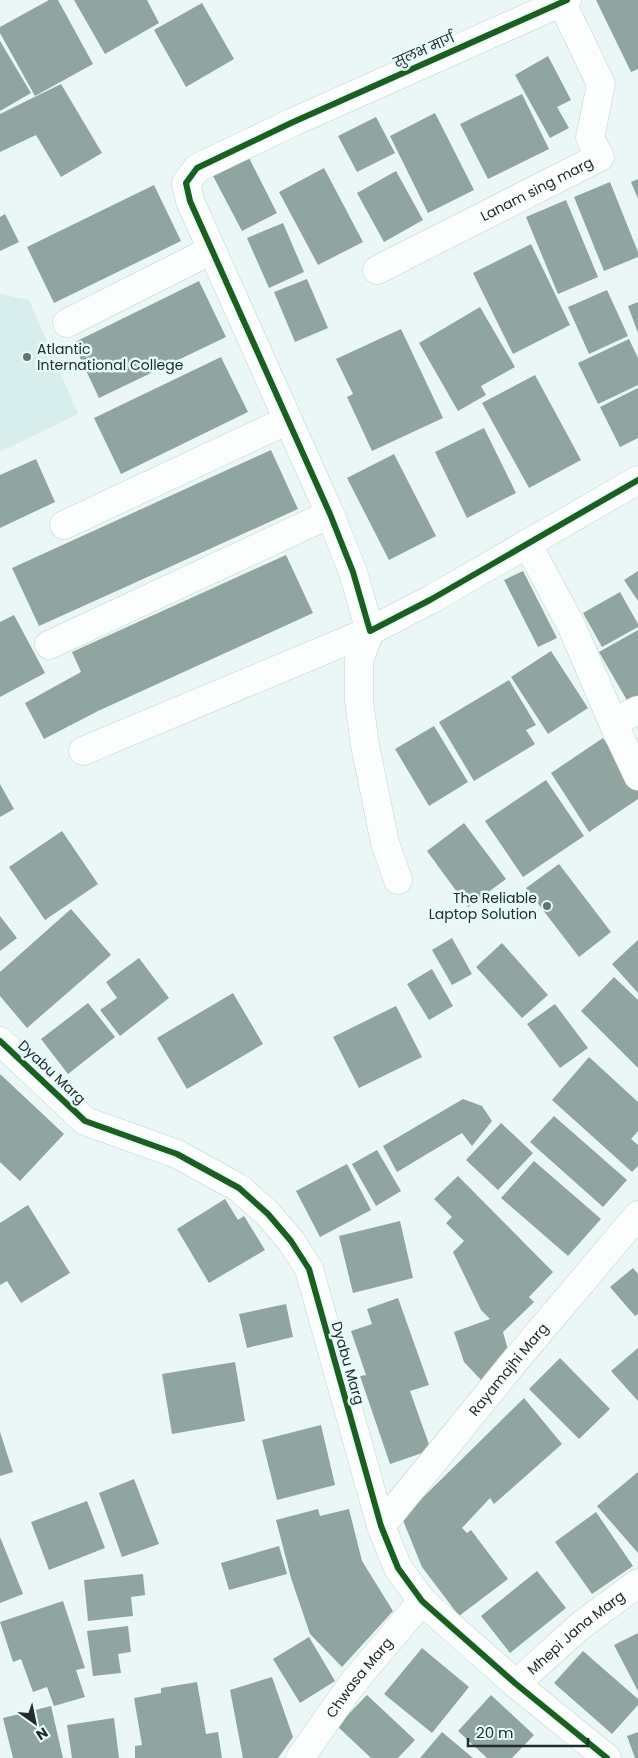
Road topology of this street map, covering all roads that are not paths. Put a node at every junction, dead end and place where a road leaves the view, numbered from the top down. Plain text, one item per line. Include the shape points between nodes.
1 (565, 1) edge
2 (212, 250) junction
3 (377, 270) dead end
4 (67, 323) dead end
5 (288, 420) junction
6 (638, 480) edge
7 (330, 514) junction
8 (64, 525) dead end
9 (527, 543) junction
10 (370, 631) junction
11 (49, 645) dead end
12 (638, 710) edge
13 (613, 723) junction
14 (82, 750) dead end
15 (638, 776) edge
16 (398, 880) dead end
17 (0, 1041) edge
18 (638, 1215) edge
19 (381, 1526) junction
20 (638, 1583) edge
21 (422, 1601) junction
22 (516, 1684) junction
23 (300, 1758) edge
24 (607, 1758) edge

1 - 2 street, सुलभ मार्ग via 290,123 197,168 186,183 190,201
1 - 3 street, Lanam sing marg via 601,84 590,138 600,158
2 - 4 street
2 - 5 street
5 - 7 street
5 - 8 street
6 - 9 street
7 - 10 street via 353,572
7 - 11 street
9 - 10 street
9 - 13 street via 572,627
10 - 14 street
10 - 16 street via 359,661 358,701 385,843
12 - 13 street
13 - 15 street
17 - 19 street, Dyabu Marg via 85,1121 177,1154 239,1188 291,1241 309,1270
18 - 19 street, Rayamajhi Marg
19 - 21 street, Dyabu Marg via 398,1568
20 - 22 street, Mhepi Jana Marg via 580,1626
21 - 22 street, Dyabu Marg
21 - 23 street, Chwasa Marg via 352,1684
22 - 24 street, Dyabu Marg

